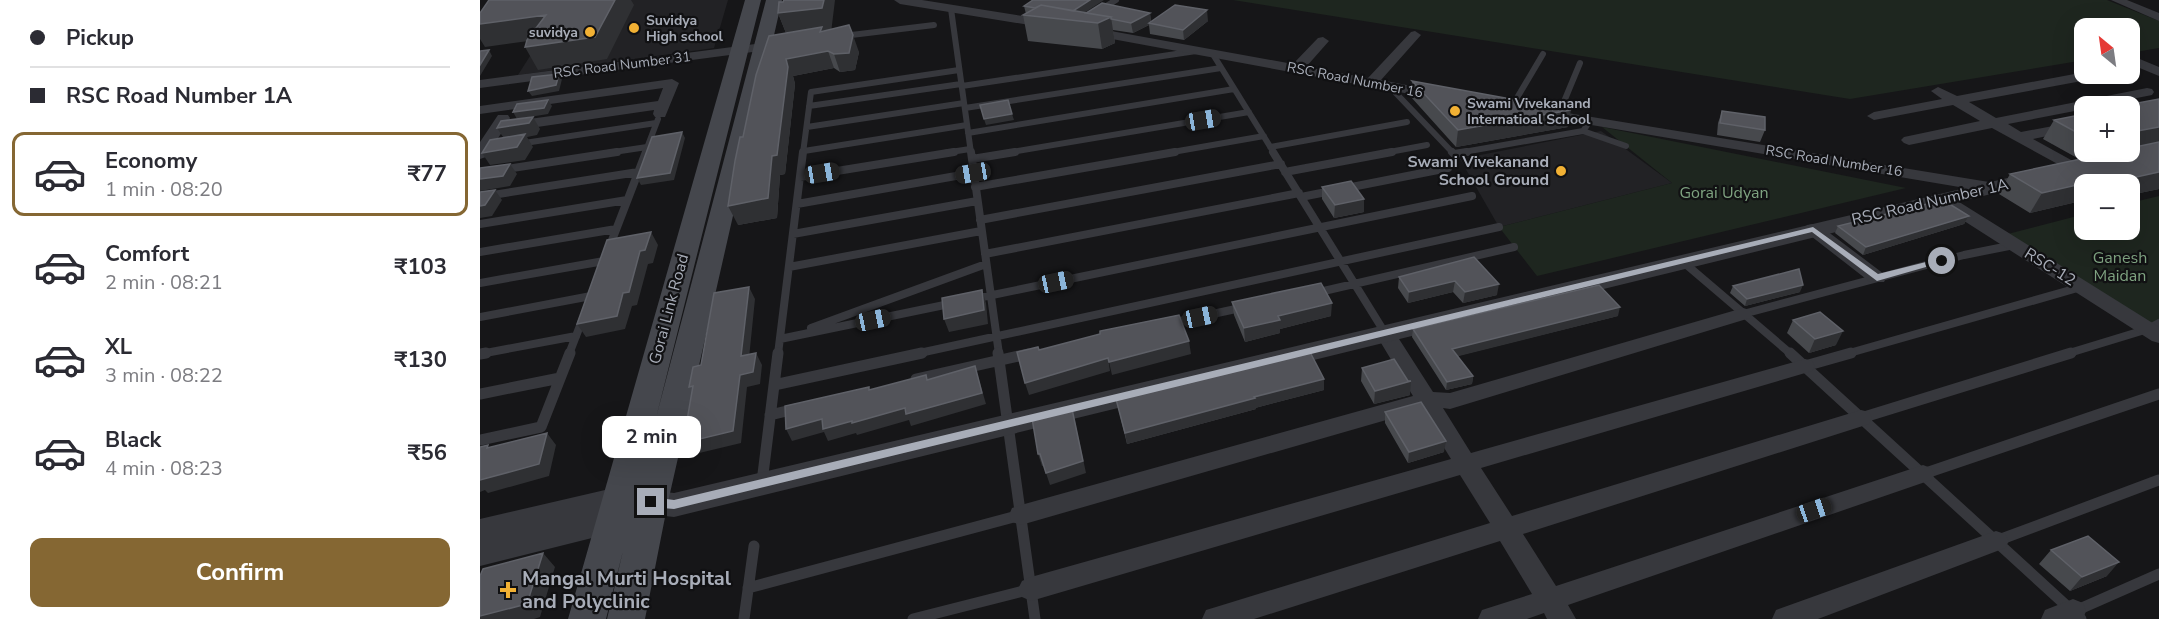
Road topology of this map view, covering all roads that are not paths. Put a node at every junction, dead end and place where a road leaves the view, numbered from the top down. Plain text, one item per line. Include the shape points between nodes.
1 (753, 0) edge
2 (774, 0) edge
3 (900, 0) edge
4 (1116, 0) edge
5 (2118, 0) edge
6 (2139, 0) edge
7 (951, 9) junction
8 (2158, 13) edge
9 (1091, 15) edge
10 (934, 25) dead end
11 (1415, 35) dead end
12 (832, 38) edge
13 (1323, 41) dead end
14 (758, 48) junction
15 (1196, 51) junction
16 (1544, 54) dead end
17 (1217, 62) junction
18 (2159, 62) edge
19 (1580, 63) dead end
20 (2140, 64) edge
21 (2140, 66) edge
22 (1296, 69) junction
23 (959, 70) junction
24 (2159, 72) edge
25 (529, 78) junction
26 (2074, 79) edge
27 (480, 84) edge
28 (1371, 84) junction
29 (961, 85) junction
30 (1391, 88) junction
31 (1234, 89) junction
32 (1938, 91) dead end
33 (2147, 92) dead end
34 (1456, 99) edge
35 (1956, 102) junction
36 (964, 105) junction
37 (511, 106) junction
38 (809, 106) junction
39 (1517, 109) joint
40 (480, 110) edge
41 (1249, 112) junction
42 (660, 115) junction
43 (1558, 116) junction
44 (1874, 116) dead end
45 (1407, 122) dead end
46 (1996, 124) junction
47 (1586, 126) junction
48 (2074, 126) edge
49 (807, 127) junction
50 (496, 128) junction
51 (967, 129) junction
52 (1263, 136) junction
53 (2018, 137) junction
54 (1909, 140) dead end
55 (1427, 145) dead end
56 (506, 146) edge
57 (1626, 146) dead end
58 (647, 147) junction
59 (1270, 147) junction
60 (970, 149) junction
61 (484, 150) edge
62 (804, 151) junction
63 (972, 159) junction
64 (1281, 164) junction
65 (2087, 167) joint
66 (1448, 168) dead end
67 (638, 172) junction
68 (1286, 172) junction
69 (480, 173) edge
70 (973, 173) junction
71 (801, 177) junction
72 (975, 187) junction
73 (1989, 187) junction
74 (1300, 195) junction
75 (1472, 196) dead end
76 (480, 197) edge
77 (1942, 199) junction
78 (627, 200) junction
79 (977, 201) junction
80 (797, 204) junction
81 (980, 220) junction
82 (480, 224) edge
83 (1499, 227) dead end
84 (1320, 228) junction
85 (616, 229) junction
86 (1813, 229) junction
87 (981, 231) junction
88 (793, 234) junction
89 (2014, 244) junction
90 (1514, 248) dead end
91 (480, 252) edge
92 (985, 259) junction
93 (1341, 261) junction
94 (1682, 261) junction
95 (789, 267) junction
96 (1877, 278) junction
97 (480, 283) edge
98 (1355, 284) junction
99 (2081, 287) junction
100 (1309, 294) edge
101 (990, 296) junction
102 (1252, 306) edge
103 (1743, 314) junction
104 (480, 317) edge
105 (1160, 326) edge
106 (2155, 329) edge
107 (1385, 333) junction
108 (576, 336) junction
109 (996, 337) junction
110 (780, 339) junction
111 (1035, 352) edge
112 (480, 354) edge
113 (1000, 360) junction
114 (1805, 366) junction
115 (560, 378) junction
116 (900, 383) edge
117 (774, 385) junction
118 (480, 394) edge
119 (2159, 394) edge
120 (1428, 400) junction
121 (803, 407) edge
122 (770, 416) junction
123 (1862, 418) junction
124 (1008, 424) junction
125 (480, 440) edge
126 (1466, 464) junction
127 (1923, 474) junction
128 (2159, 480) edge
129 (762, 483) junction
130 (627, 507) junction
131 (1021, 515) junction
132 (1506, 529) junction
133 (480, 532) edge
134 (1996, 541) junction
135 (754, 546) dead end
136 (480, 553) edge
137 (2159, 574) edge
138 (748, 588) junction
139 (1031, 589) junction
140 (1556, 609) edge
141 (2070, 617) edge
142 (587, 619) edge
143 (626, 619) edge
144 (744, 619) edge
145 (913, 619) edge
146 (1035, 619) edge
147 (1216, 619) edge
148 (1492, 619) edge
149 (1786, 619) edge

1 - 14 main road, Gorai Link Road
2 - 14 main road, Gorai Link Road
3 - 7 street, RSC Road Number 16
4 - 9 lane
5 - 8 street
6 - 8 street
7 - 15 street, RSC Road Number 16
7 - 23 lane
10 - 12 lane
11 - 28 street
13 - 22 street
14 - 25 street, RSC Road Number 31
14 - 130 main road, Gorai Link Road
15 - 17 street, RSC Road Number 16
15 - 29 lane
16 - 39 lane
17 - 22 street, RSC Road Number 16
17 - 31 lane
17 - 36 lane
18 - 20 street
19 - 43 lane
21 - 24 street
22 - 28 street, RSC Road Number 16
23 - 29 lane
23 - 38 lane via 811,92
25 - 27 street, RSC Road Number 31
25 - 37 street
26 - 35 street
28 - 30 street, RSC Road Number 16
29 - 36 lane
29 - 38 lane
30 - 34 street, RSC Road Number 16
30 - 47 lane via 1454,154
31 - 41 lane
31 - 51 lane
32 - 35 street
33 - 46 street
35 - 44 street
35 - 46 street
36 - 49 lane
36 - 51 lane
37 - 40 street
37 - 42 street via 672,83
37 - 50 street
38 - 49 lane
39 - 43 street, RSC Road Number 16
41 - 52 lane
41 - 63 lane
42 - 50 street
42 - 56 lane
42 - 58 lane
43 - 47 street, RSC Road Number 16
45 - 59 lane
46 - 53 street
46 - 54 street
47 - 57 lane
47 - 73 street, RSC Road Number 16
48 - 53 street
49 - 62 lane
50 - 61 street
51 - 60 lane
51 - 62 lane
52 - 59 lane
52 - 72 lane
53 - 65 street
55 - 68 lane
58 - 67 lane
58 - 69 lane
59 - 64 lane
60 - 63 lane
60 - 71 lane
62 - 71 lane
63 - 70 lane
64 - 68 lane
64 - 81 lane
65 - 73 street, RSC Road Number 1A
66 - 74 lane
67 - 76 lane
67 - 78 lane
68 - 74 lane
70 - 72 lane
70 - 80 lane
71 - 80 lane
72 - 79 lane
73 - 77 street, RSC Road Number 1A
74 - 84 lane
74 - 92 lane
75 - 84 lane
77 - 86 street, RSC Road Number 1A
77 - 89 street, RSC-12
78 - 82 lane
78 - 85 lane
79 - 81 lane
79 - 88 lane
80 - 88 lane
81 - 87 lane
83 - 93 lane
84 - 93 lane
84 - 101 lane
85 - 91 lane
85 - 97 lane via 602,265
86 - 94 street, RSC Road Number 1A
86 - 96 street
87 - 92 lane
87 - 95 lane
88 - 95 lane
89 - 96 lane
89 - 99 street, RSC-12
90 - 98 lane
92 - 101 lane
92 - 110 lane
93 - 98 lane
93 - 109 lane
94 - 103 lane
94 - 107 street, RSC Road Number 1A
95 - 110 lane
96 - 103 lane
98 - 100 lane
98 - 107 lane
99 - 106 street, RSC-12
99 - 114 lane
101 - 109 lane
101 - 110 lane
102 - 105 lane
103 - 114 lane
103 - 120 street via 1450,401
104 - 108 lane via 592,292
106 - 123 lane
107 - 120 street
107 - 124 street, RSC Road Number 1A
108 - 112 lane
108 - 115 lane
109 - 113 lane
109 - 117 lane
110 - 117 lane
111 - 113 lane
113 - 116 lane
113 - 124 lane
114 - 123 lane
114 - 126 street
115 - 118 lane
115 - 125 lane via 541,427
117 - 122 lane
119 - 127 lane
120 - 126 street
120 - 131 street
121 - 122 lane
122 - 129 lane
123 - 127 lane
123 - 132 street
124 - 129 street, RSC Road Number 1A
124 - 131 lane
126 - 132 street
126 - 139 street
127 - 134 lane
127 - 140 street
128 - 134 lane
129 - 130 street, RSC Road Number 1A via 674,505
130 - 133 street
130 - 136 street
130 - 142 main road, Gorai Link Road
130 - 143 main road, Gorai Link Road
131 - 138 lane
131 - 139 lane
132 - 140 street
132 - 147 street
134 - 141 lane
134 - 149 street
135 - 138 lane
137 - 141 lane
138 - 144 lane
139 - 145 lane
139 - 146 lane
140 - 148 street

